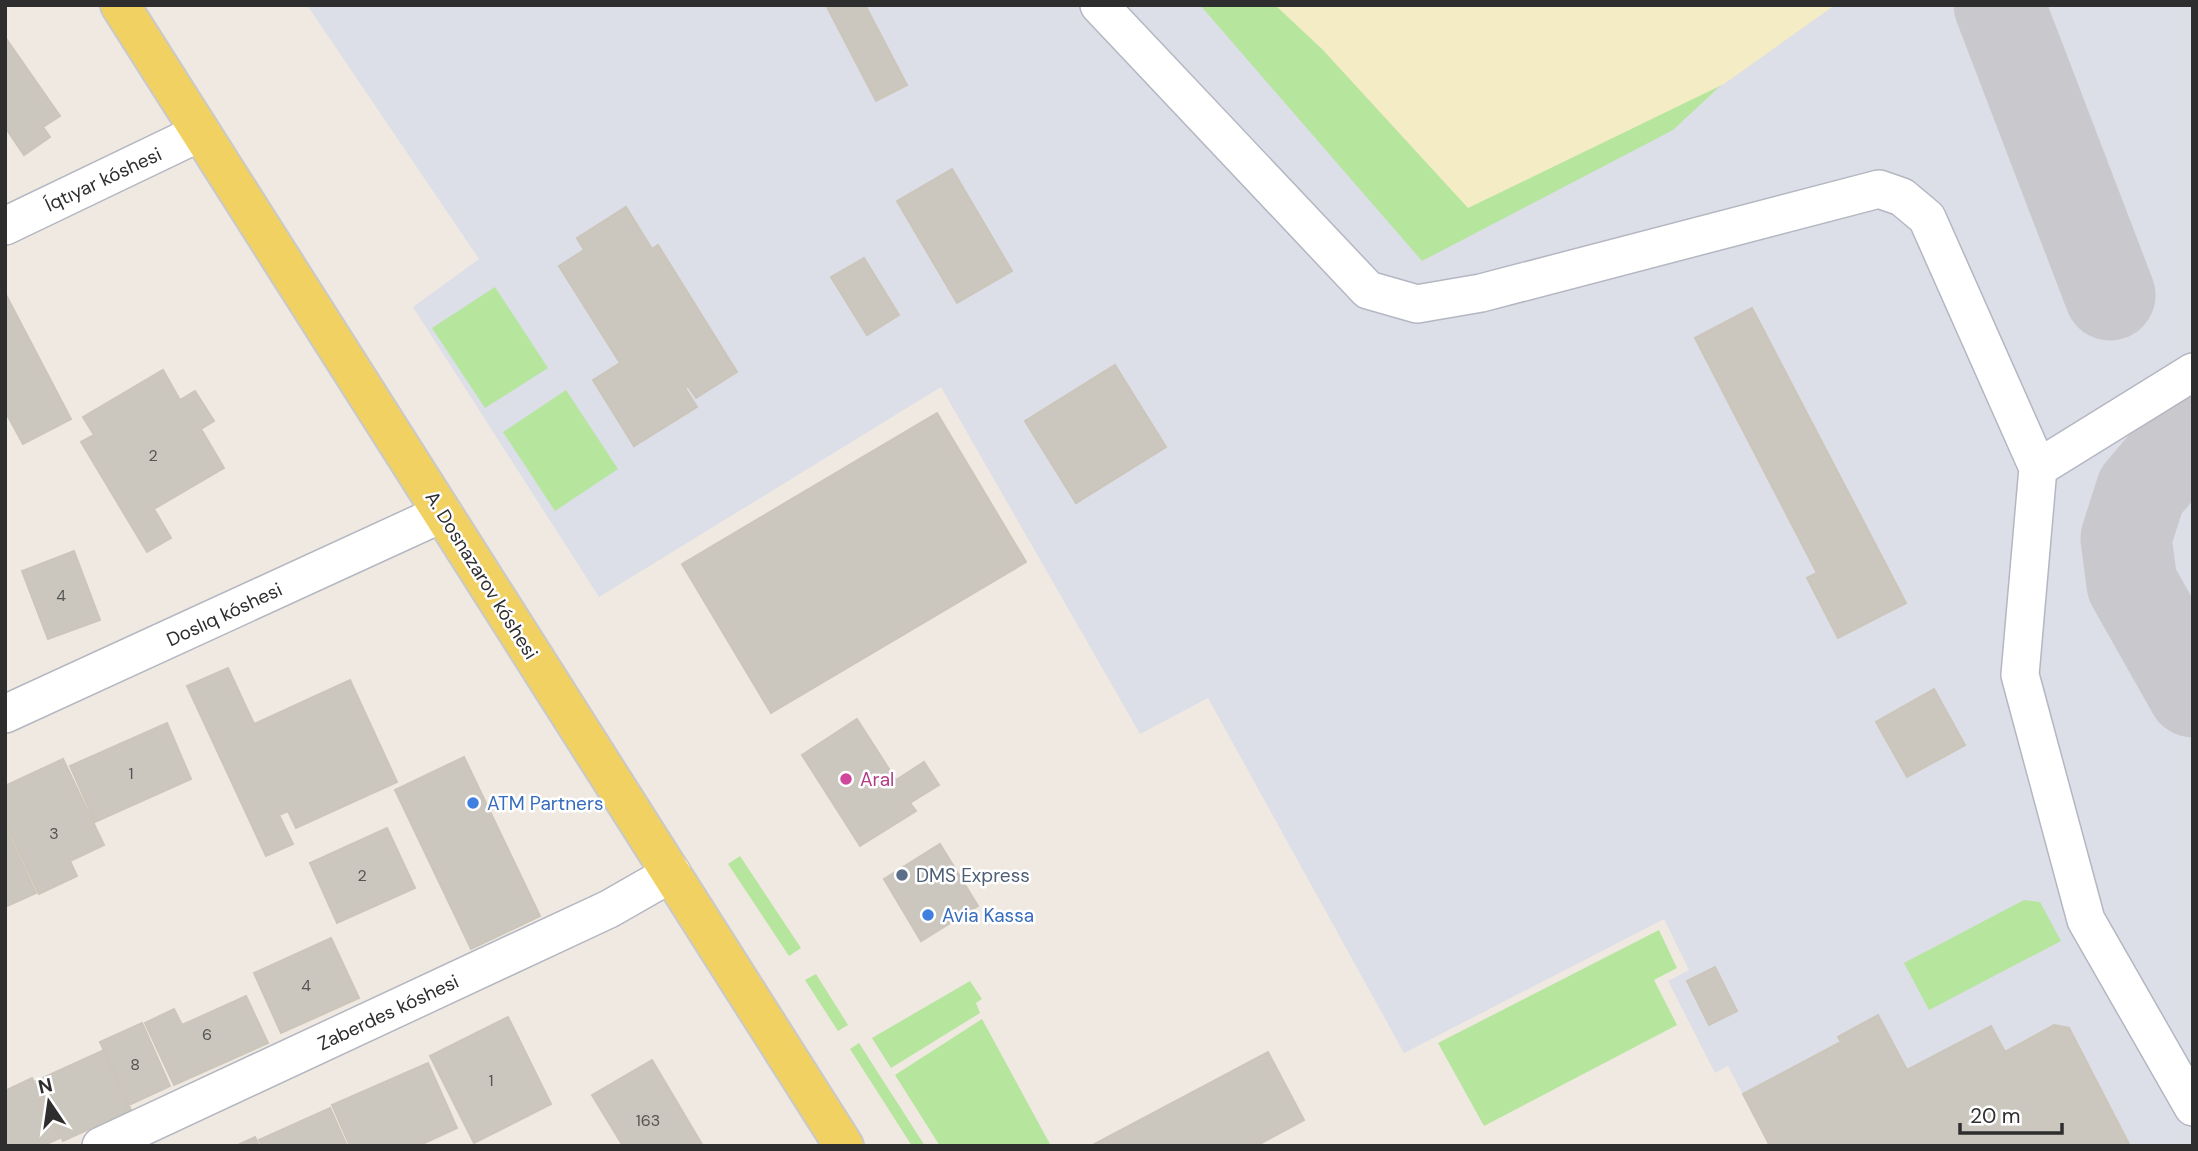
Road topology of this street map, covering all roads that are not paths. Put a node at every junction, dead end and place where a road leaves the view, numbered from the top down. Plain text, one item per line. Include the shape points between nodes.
1 (120, 5) edge
2 (1099, 5) edge
3 (201, 132) junction
4 (5, 226) edge
5 (2193, 372) edge
6 (2038, 468) junction
7 (443, 513) junction
8 (5, 714) edge
9 (672, 873) junction
10 (2193, 1107) edge
11 (101, 1146) edge
12 (844, 1146) edge

1 - 3 main road, A. Dosnazarov kóshesi
2 - 6 street via 1368,290 1417,304 1481,293 1879,189 1902,197 1927,218
3 - 4 street, Íqtıyar kóshesi
3 - 7 main road, A. Dosnazarov kóshesi
5 - 6 street
6 - 10 street via 2020,675 2086,920
7 - 8 street, Doslıq kóshesi
7 - 9 main road, A. Dosnazarov kóshesi
9 - 11 street, Zaberdes kóshesi via 609,909
9 - 12 main road, A. Dosnazarov kóshesi

